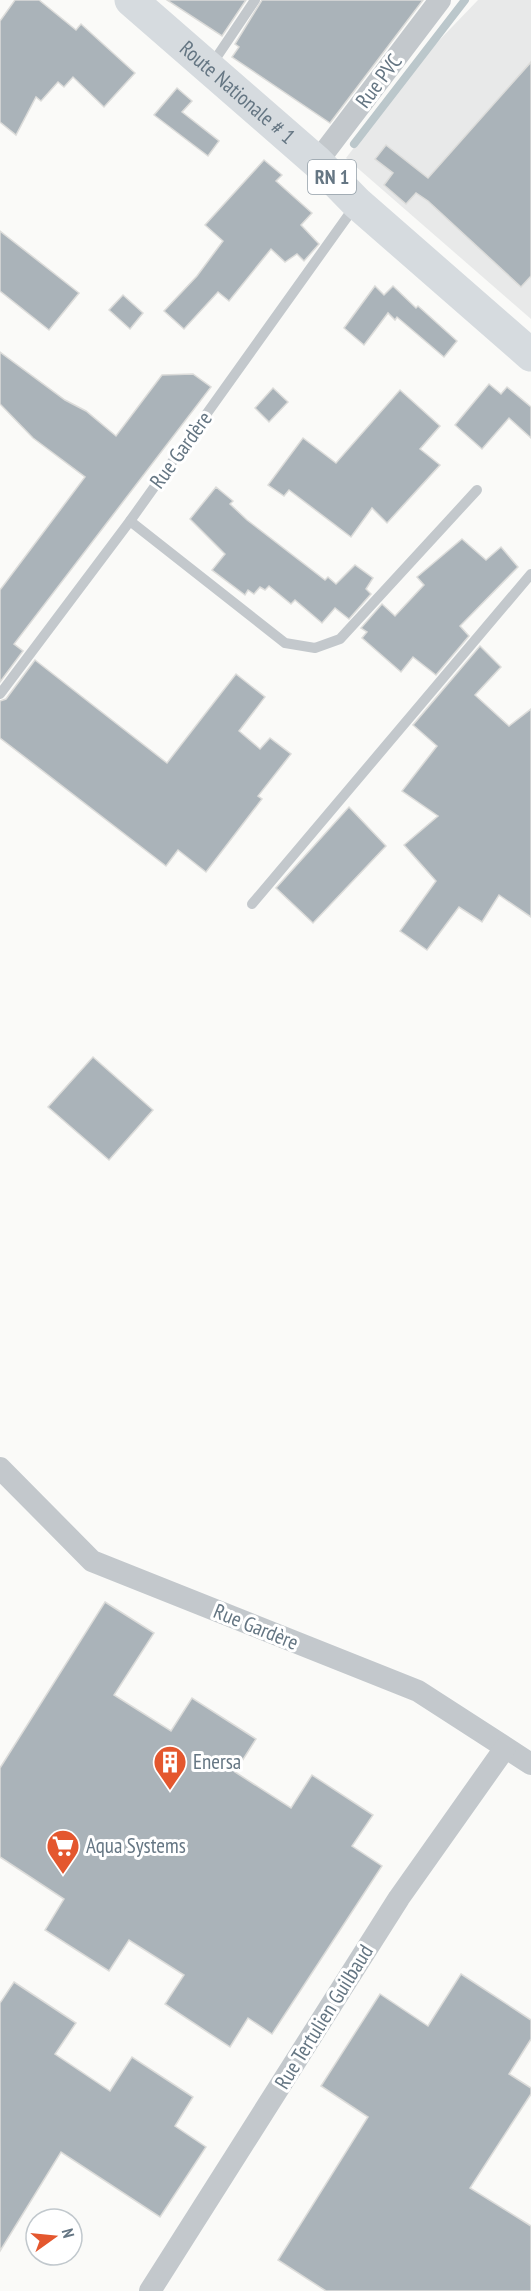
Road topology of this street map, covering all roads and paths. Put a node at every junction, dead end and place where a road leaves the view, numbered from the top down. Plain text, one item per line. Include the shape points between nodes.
1 (131, 0) edge
2 (255, 0) edge
3 (440, 0) edge
4 (209, 68) junction
5 (317, 162) junction
6 (357, 203) junction
7 (531, 355) edge
8 (477, 490) dead end
9 (130, 521) junction
10 (531, 574) edge
11 (0, 694) edge
12 (252, 904) dead end
13 (0, 1468) edge
14 (505, 1748) junction
15 (531, 1764) edge
16 (150, 2291) edge

1 - 4 main road, Route Nationale # 1 / RN 1
2 - 4 lane
3 - 5 street, Rue PVC
4 - 5 main road, Route Nationale # 1 / RN 1
5 - 6 main road, Route Nationale # 1 / RN 1
6 - 7 main road, Route Nationale # 1 / RN 1
6 - 9 lane, Rue Gardère
8 - 9 lane via 340,639 315,648 285,643
9 - 11 lane, Rue Gardère
10 - 12 lane
13 - 14 street, Rue Gardère via 92,1561 418,1692
14 - 15 street, Rue Gardère
14 - 16 street, Rue Tertulien Guilbaud via 399,1898

